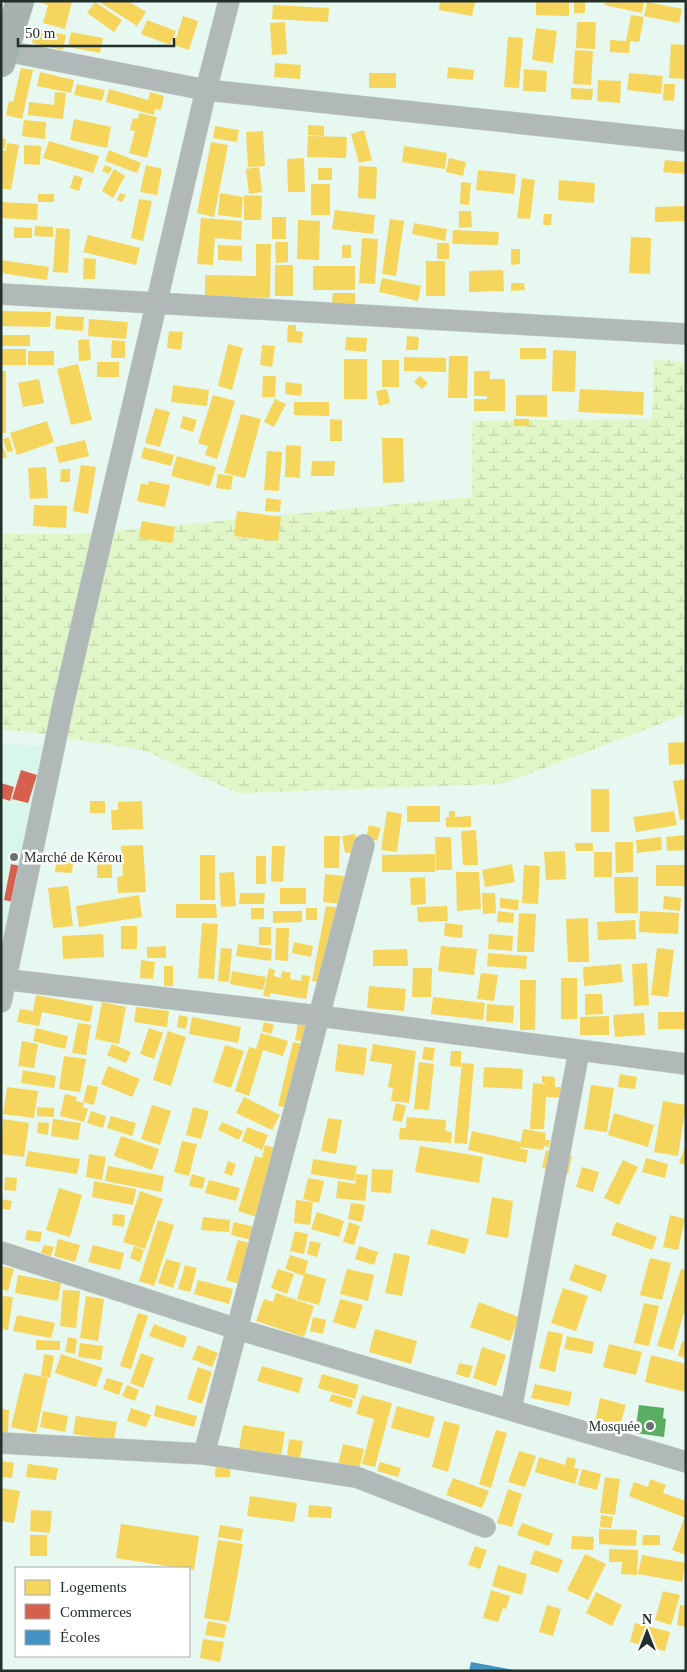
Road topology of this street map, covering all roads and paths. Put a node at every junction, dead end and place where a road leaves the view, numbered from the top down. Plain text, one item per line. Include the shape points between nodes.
1 (20, 1) edge
2 (229, 1) edge
3 (2, 54) edge
4 (206, 90) junction
5 (686, 141) edge
6 (1, 294) edge
7 (156, 304) junction
8 (686, 334) edge
9 (364, 845) dead end
10 (3, 980) edge
11 (1, 1002) edge
12 (319, 1016) junction
13 (579, 1051) junction
14 (686, 1064) edge
15 (1, 1252) edge
16 (237, 1328) junction
17 (511, 1410) junction
18 (1, 1443) edge
19 (204, 1454) junction
20 (686, 1462) edge
21 (486, 1527) dead end

1 - 3 main road
2 - 4 street
3 - 4 street
4 - 5 street
4 - 7 street
6 - 7 street
7 - 8 street
7 - 10 street via 63,705 20,920
9 - 12 street
10 - 11 street
10 - 12 street
12 - 13 street
12 - 16 street
13 - 14 street
13 - 17 street
15 - 16 street
16 - 17 street
16 - 19 street
17 - 20 street
18 - 19 street
19 - 21 street via 356,1477

